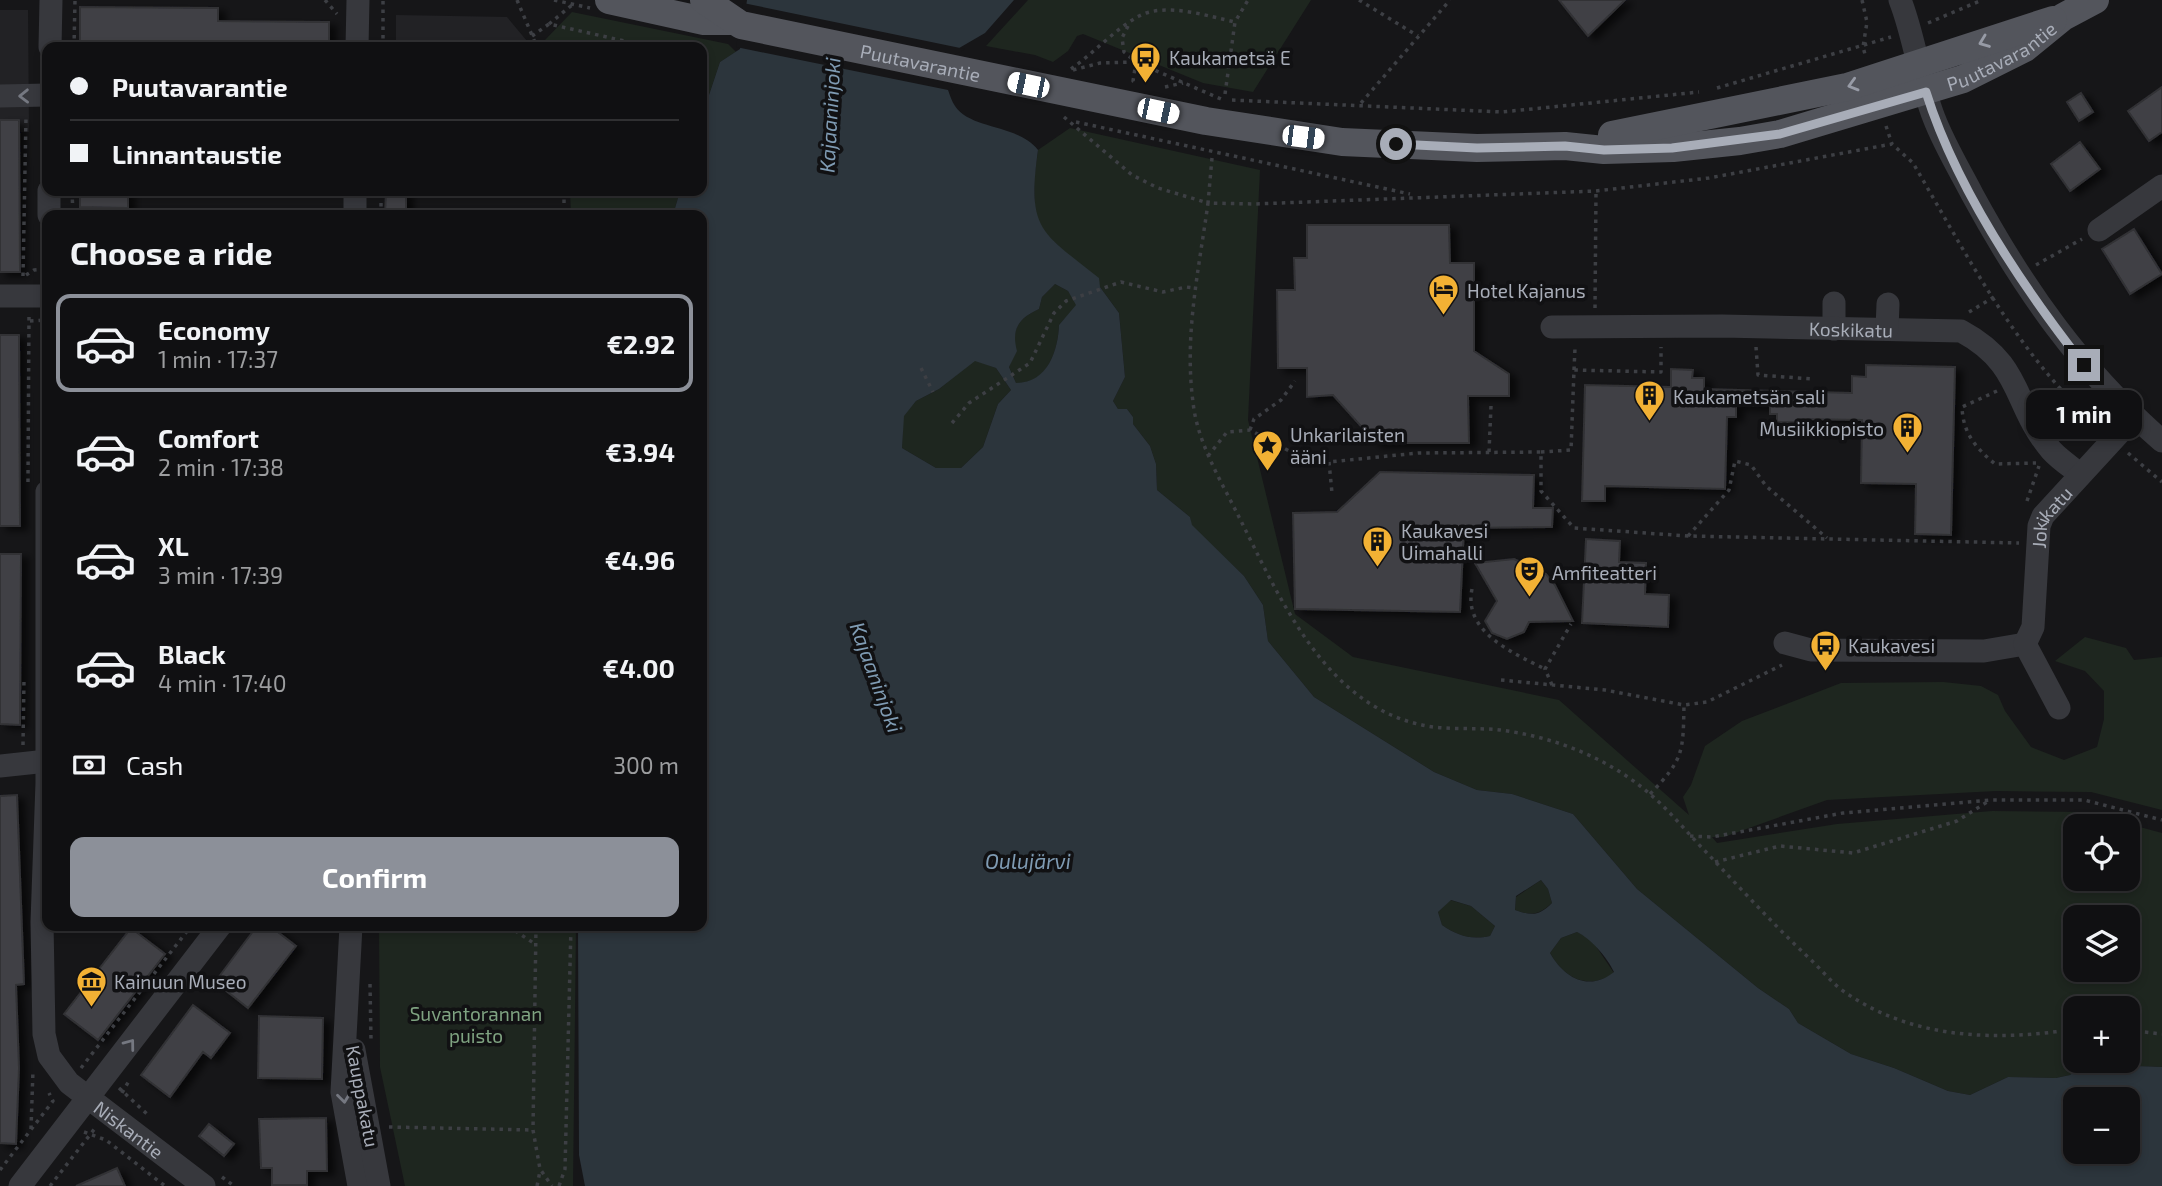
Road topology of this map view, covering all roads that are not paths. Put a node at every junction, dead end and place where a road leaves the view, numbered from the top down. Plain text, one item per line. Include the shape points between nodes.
1 (51, 0) edge
2 (358, 0) edge
3 (609, 0) edge
4 (704, 0) edge
5 (1900, 0) edge
6 (2095, 0) edge
7 (2063, 17) junction
8 (738, 23) junction
9 (50, 42) edge
10 (357, 42) edge
11 (1918, 65) junction
12 (1926, 92) junction
13 (42, 95) edge
14 (0, 96) edge
15 (1565, 146) junction
16 (2158, 196) edge
17 (2099, 229) road end
18 (0, 296) edge
19 (42, 296) edge
20 (1834, 303) dead end
21 (1888, 304) dead end
22 (1552, 327) dead end
23 (1834, 329) junction
24 (1887, 329) junction
25 (2134, 417) junction
26 (2162, 441) edge
27 (2080, 474) junction
28 (1785, 643) dead end
29 (2025, 644) junction
30 (2059, 708) dead end
31 (42, 762) edge
32 (0, 766) edge
33 (45, 931) edge
34 (216, 931) edge
35 (351, 931) edge
36 (348, 1005) junction
37 (89, 1098) junction
38 (20, 1186) edge
39 (204, 1186) edge
40 (359, 1186) edge
41 (379, 1186) edge

1 - 9 street
2 - 10 street
3 - 8 main road via 692,19
4 - 8 main road
5 - 11 street
6 - 7 main road, Puutavarantie
7 -> 11 main road, Puutavarantie
7 - 12 main road, Puutavarantie via 2025,48
8 - 15 main road, Puutavarantie via 1206,121 1342,142 1477,148
11 - 12 street
11 -> 15 main road, Puutavarantie via 1788,100
12 - 15 main road, Puutavarantie via 1740,141 1604,150
12 - 25 street via 1943,138 2019,274 2084,365
13 -> 14 street
16 - 17 street
18 - 19 street
20 - 23 street
21 - 24 street
22 - 23 street, Koskikatu
23 - 24 street, Koskikatu
24 - 27 street, Koskikatu via 1961,331 1985,344 2015,382 2052,451
25 - 26 street
25 - 27 street, Jokikatu
27 - 29 street, Jokikatu via 2039,526 2033,627
28 - 29 street via 1966,641 2008,649
29 - 30 street
31 - 32 street
33 - 37 street, Niskantie via 44,1034 49,1056 69,1083
37 -> 34 street
35 - 36 street, Kauppakatu
36 -> 40 street, Kauppakatu via 342,1092
36 - 41 street, Kauppakatu
37 - 38 street
37 - 39 street, Niskantie

